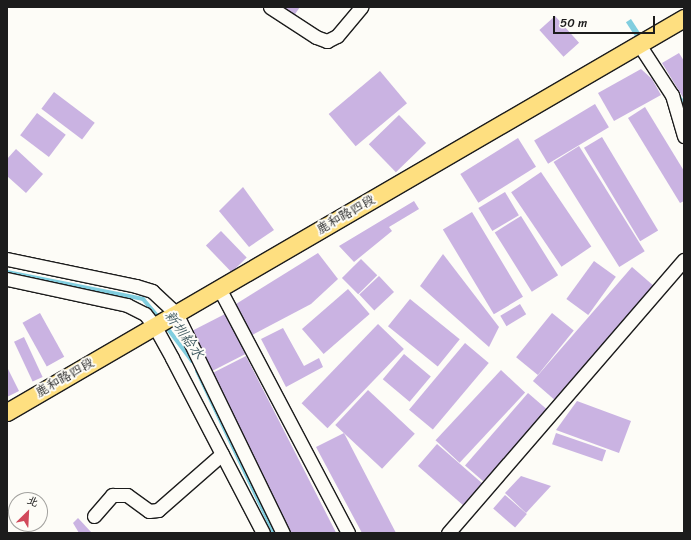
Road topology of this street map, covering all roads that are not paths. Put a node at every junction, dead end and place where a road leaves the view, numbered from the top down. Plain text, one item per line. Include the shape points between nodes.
1 (270, 7) edge
2 (361, 7) edge
3 (684, 18) edge
4 (640, 46) junction
5 (684, 136) edge
6 (7, 260) edge
7 (684, 260) edge
8 (7, 279) edge
9 (219, 288) junction
10 (176, 313) junction
11 (155, 327) junction
12 (7, 412) edge
13 (222, 454) junction
14 (94, 516) dead end
15 (263, 533) edge
16 (283, 533) edge
17 (348, 533) edge
18 (448, 533) edge

1 - 2 street via 316,37 327,41 337,36
3 - 4 main road, 鹿和路四段
4 - 5 street via 672,95
4 - 9 main road, 鹿和路四段
6 - 10 street via 152,291
7 - 18 street
8 - 11 street via 127,305 144,314
9 - 10 main road, 鹿和路四段
9 - 17 street
10 - 11 main road, 鹿和路四段
10 - 16 street
11 - 12 main road, 鹿和路四段
11 - 13 street
13 - 14 street via 158,510 149,510 127,495 112,495
13 - 15 street

